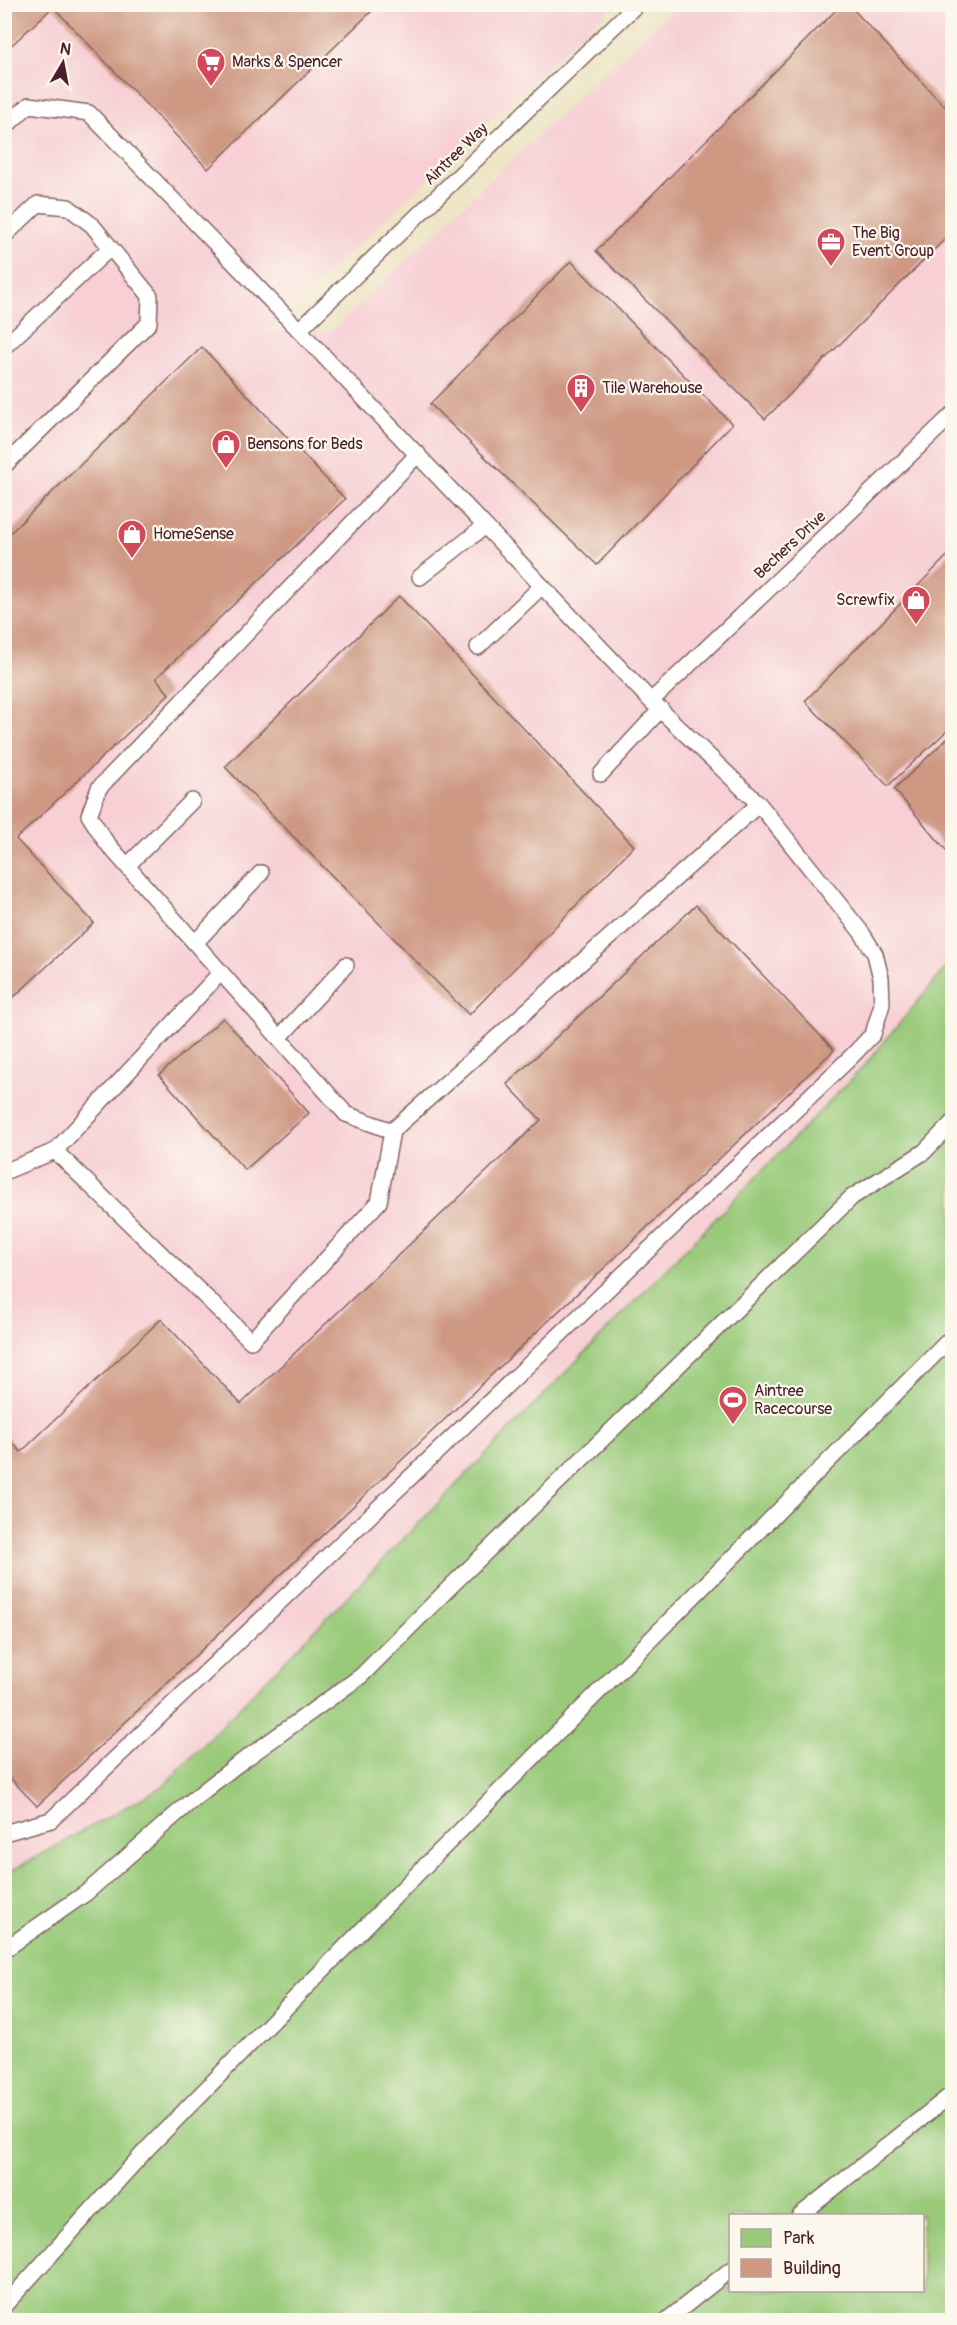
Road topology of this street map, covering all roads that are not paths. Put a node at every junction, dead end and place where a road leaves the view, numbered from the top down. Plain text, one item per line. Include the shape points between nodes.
1 (638, 4) edge
2 (4, 128) edge
3 (4, 236) edge
4 (110, 248) junction
5 (299, 330) junction
6 (4, 347) edge
7 (952, 415) edge
8 (418, 454) junction
9 (4, 466) edge
10 (485, 526) junction
11 (420, 577) dead end
12 (542, 586) junction
13 (478, 647) dead end
14 (656, 705) junction
15 (601, 774) dead end
16 (192, 801) dead end
17 (759, 804) junction
18 (127, 866) junction
19 (261, 873) dead end
20 (195, 943) junction
21 (346, 965) dead end
22 (221, 972) junction
23 (279, 1038) junction
24 (952, 1123) edge
25 (392, 1131) junction
26 (55, 1151) junction
27 (4, 1172) edge
28 (952, 1337) edge
29 (4, 1833) edge
30 (4, 1950) edge
31 (952, 2094) edge
32 (802, 2214) edge
33 (729, 2271) edge
34 (4, 2306) edge
35 (667, 2320) edge

1 - 5 lane, Aintree Way
2 - 5 lane via 29,105 89,113
3 - 4 lane via 38,204 68,207 92,225
4 - 6 lane
4 - 9 lane via 150,296 149,323
5 - 8 lane
7 - 14 lane, Bechers Drive
8 - 10 lane
8 - 18 lane via 99,789 90,815
10 - 11 lane
10 - 12 lane
12 - 13 lane
12 - 14 lane
14 - 15 lane, Bechers Drive
14 - 17 lane
16 - 18 lane
17 - 25 lane
17 - 29 lane via 875,954 882,1004 873,1034 51,1820
18 - 20 lane
19 - 20 lane
20 - 22 lane
21 - 23 lane
22 - 23 lane
22 - 26 lane
23 - 25 lane via 346,1114
24 - 30 lane via 924,1152 852,1197 361,1676 234,1767 86,1893
25 - 26 lane via 379,1202 251,1341
26 - 27 lane
28 - 34 lane via 164,2132
31 - 32 lane
33 - 35 lane

